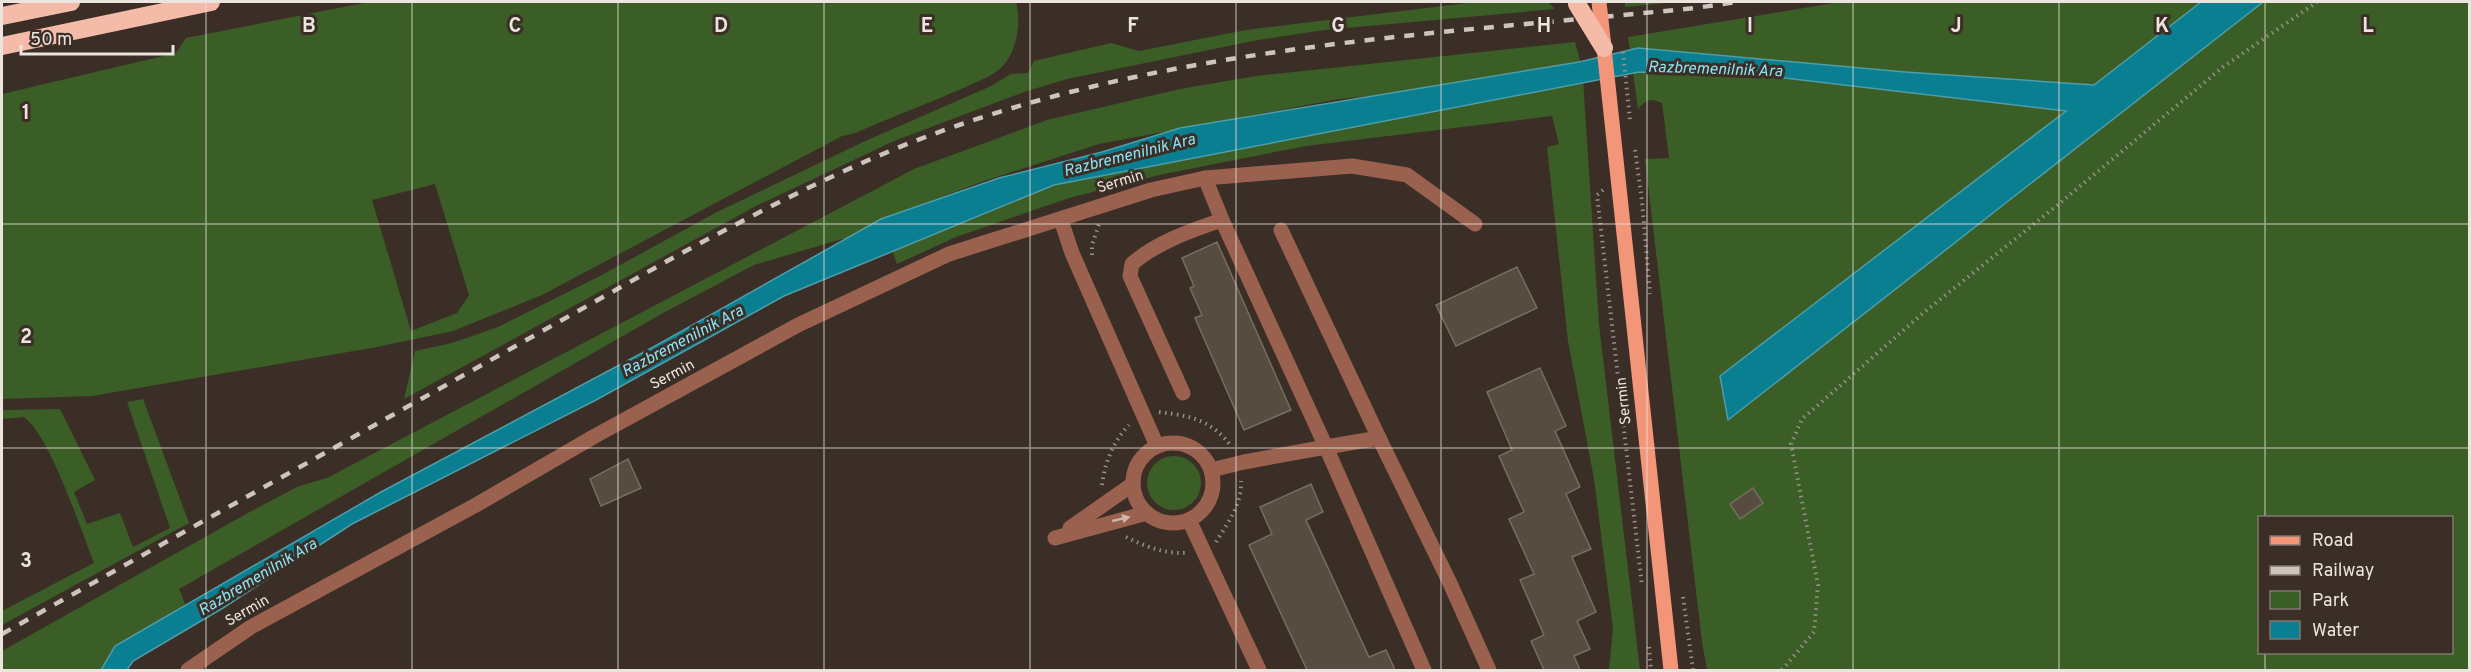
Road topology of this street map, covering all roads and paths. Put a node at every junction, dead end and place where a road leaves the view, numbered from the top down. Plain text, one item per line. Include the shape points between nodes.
1 (71, 2) edge
2 (211, 2) edge
3 (1599, 2) edge
4 (2317, 2) edge
5 (1576, 3) edge
6 (2, 16) edge
7 (2, 46) edge
8 (1613, 48) junction
9 (1632, 131) dead end
10 (1634, 143) dead end
11 (1617, 176) junction
12 (1205, 178) junction
13 (1642, 201) dead end
14 (1061, 220) junction
15 (1222, 220) junction
16 (1475, 224) dead end
17 (1281, 230) dead end
18 (1092, 245) dead end
19 (1091, 265) dead end
20 (1183, 393) dead end
21 (1157, 411) dead end
22 (1379, 438) junction
23 (1157, 447) junction
24 (1326, 447) junction
25 (1233, 449) dead end
26 (1211, 470) junction
27 (1241, 474) dead end
28 (1133, 484) junction
29 (1148, 513) junction
30 (1188, 520) junction
31 (1221, 552) dead end
32 (1642, 588) dead end
33 (1648, 636) dead end
34 (188, 670) edge
35 (1259, 670) edge
36 (1424, 670) edge
37 (1489, 670) edge
38 (1651, 670) edge
39 (1671, 670) edge
40 (1782, 670) edge

1 - 6 highway
2 - 7 highway
3 - 8 main road, Sermin, bridge
4 - 40 path via 2223,67 1922,314 1802,419 1791,444 1818,585 1814,632
5 - 8 highway, bridge
8 - 9 path, bridge
8 - 11 main road, Sermin
10 - 13 path
11 - 32 path via 1597,195
11 - 39 main road, Sermin
12 - 14 street, Sermin via 1150,190
12 - 15 street
12 - 16 street, Sermin via 1352,166 1407,175
14 - 23 street
14 - 34 street, Sermin via 950,254 798,326 251,627
15 - 20 street via 1165,243 1132,264 1130,276
15 - 24 street
17 - 22 street
18 - 19 path
21 - 25 path via 1201,420 1221,432
22 - 24 street
22 - 37 street
23 - 26 street via 1179,443 1189,447 1198,452
23 - 28 street via 1140,462
24 - 26 street
24 - 36 street
26 - 30 street via 1209,501
27 - 31 path via 1238,503 1216,541
28 - 29 street via 1137,500
28 -> 29 street via 1055,538
29 - 30 street via 1165,522
30 - 35 street
33 - 38 path

